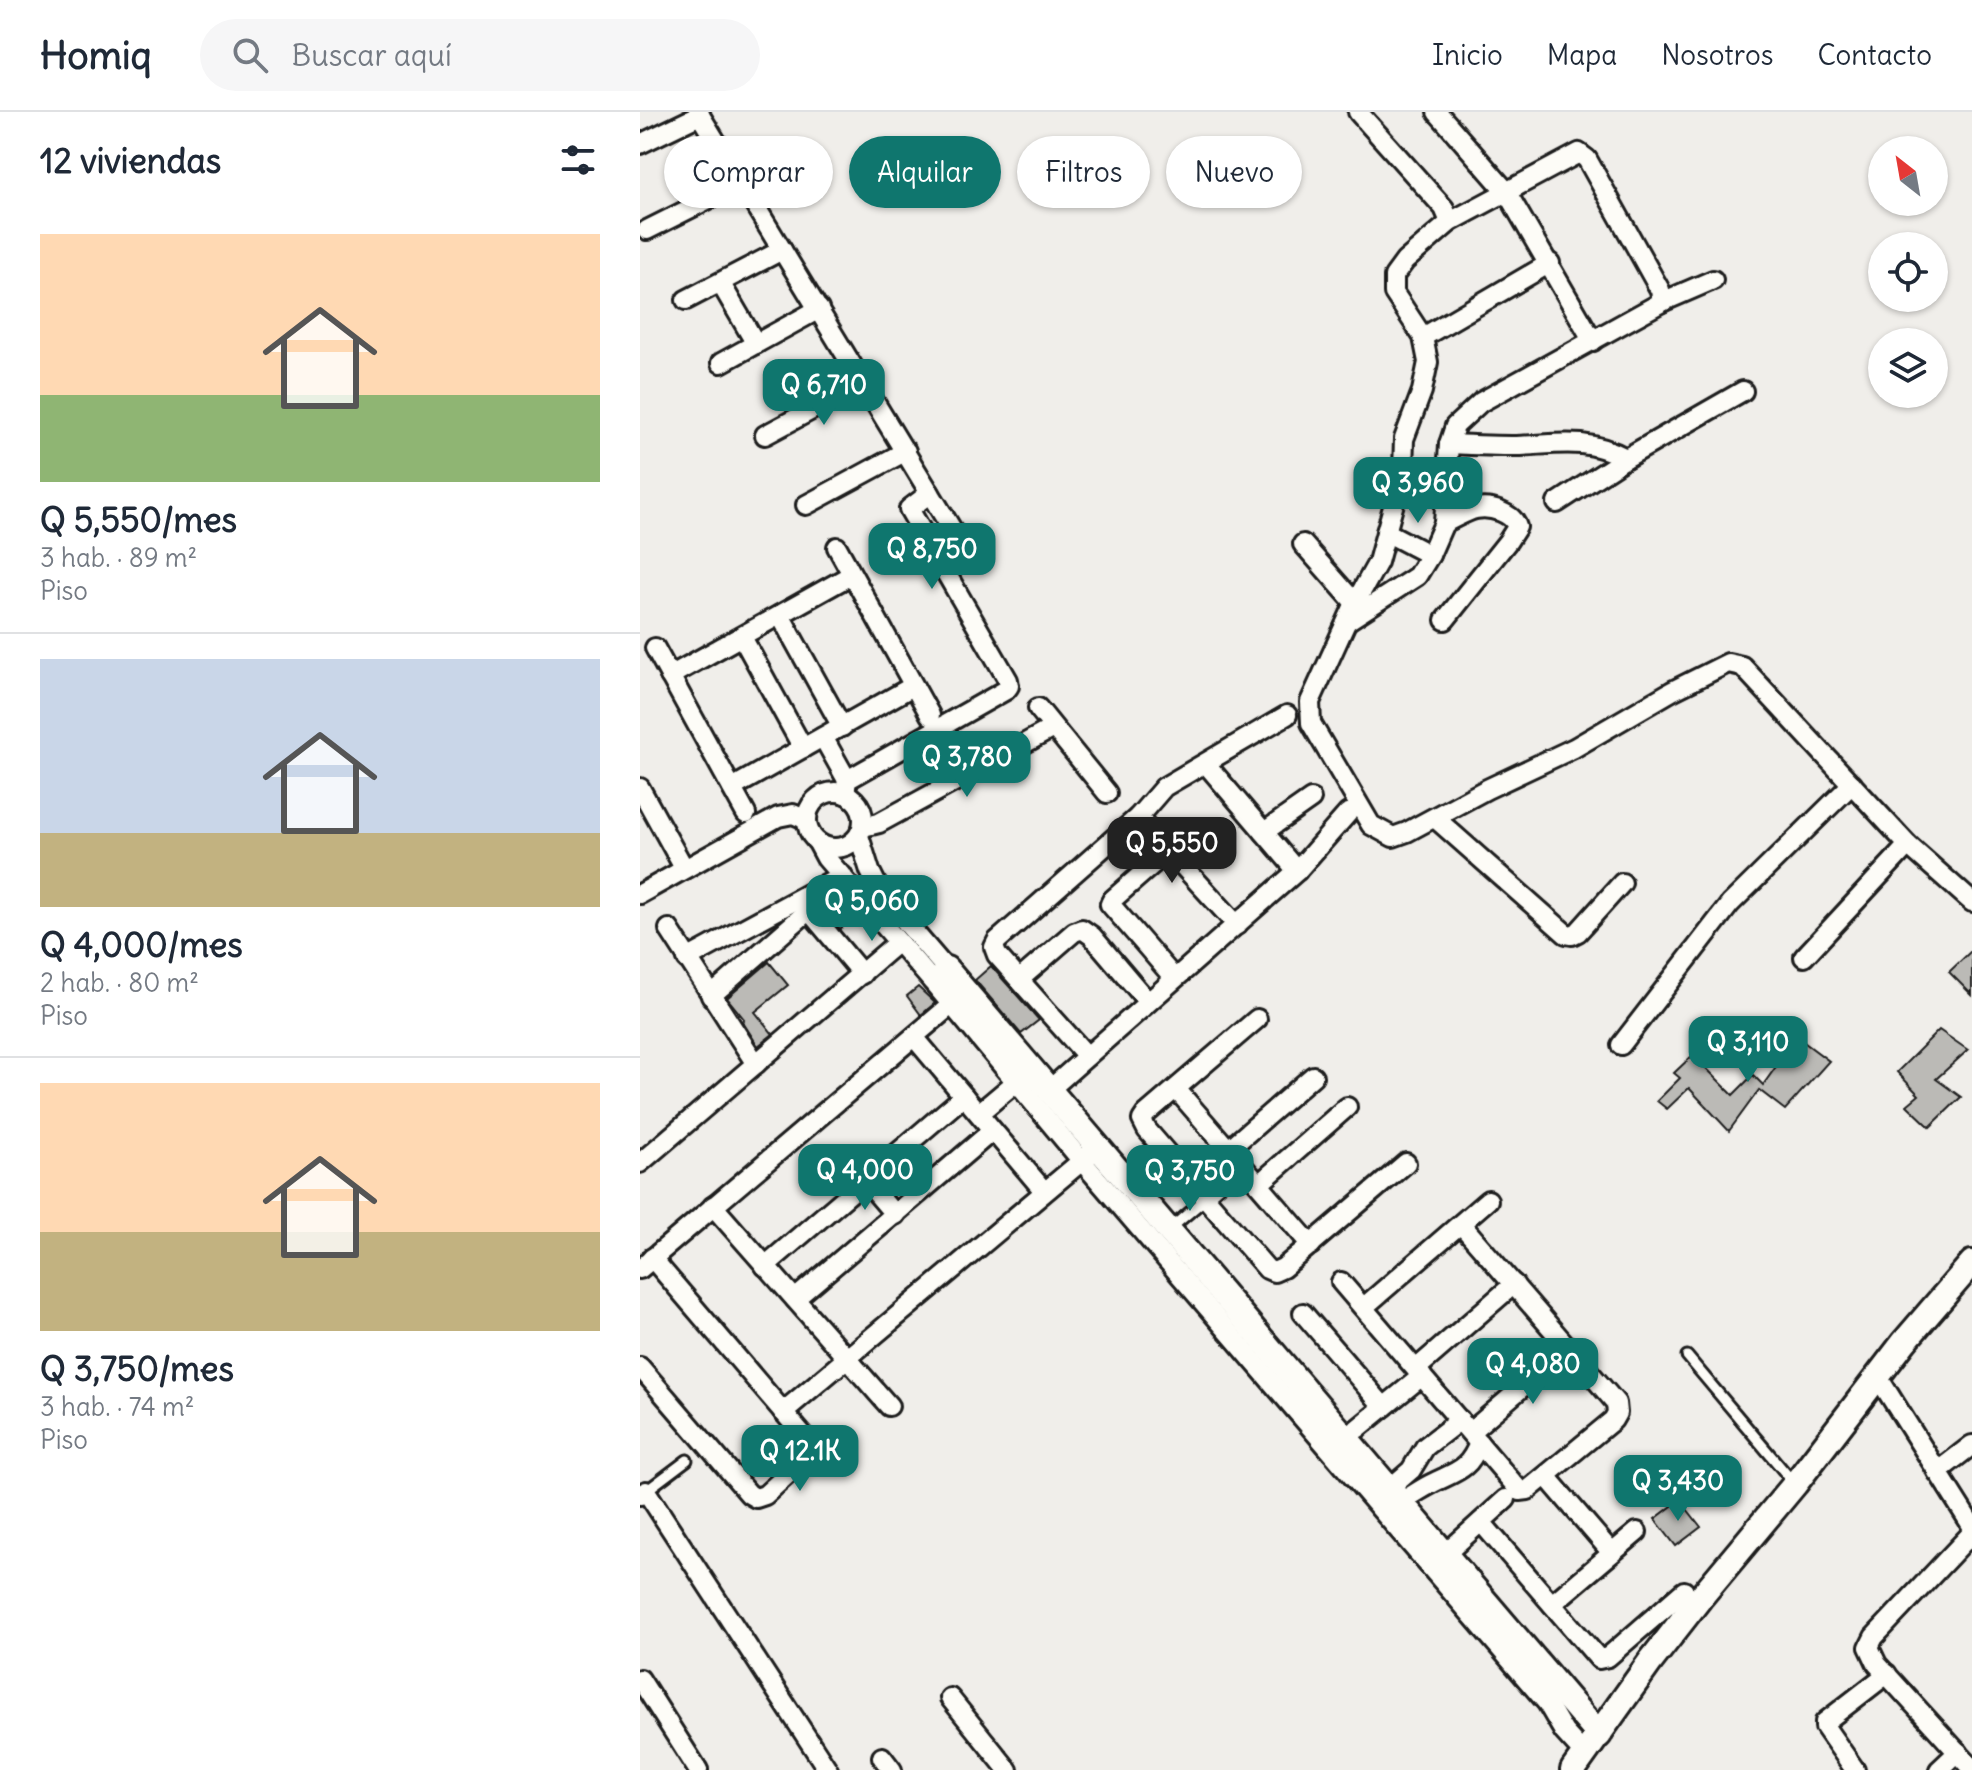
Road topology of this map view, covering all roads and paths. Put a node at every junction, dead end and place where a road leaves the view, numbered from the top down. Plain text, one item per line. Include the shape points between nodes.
1 (1358, 112) edge
2 (1437, 112) edge
3 (699, 113) edge
4 (713, 136) edge
5 (640, 144) edge
6 (1506, 191) junction
7 (691, 208) edge
8 (756, 208) edge
9 (1450, 222) junction
10 (647, 230) dead end
11 (782, 250) junction
12 (1550, 263) junction
13 (1713, 280) dead end
14 (721, 284) junction
15 (686, 300) dead end
16 (1662, 302) junction
17 (819, 309) junction
18 (1423, 337) junction
19 (1593, 341) junction
20 (756, 344) junction
21 (721, 363) dead end
22 (864, 382) junction
23 (1743, 391) dead end
24 (765, 435) dead end
25 (1449, 444) junction
26 (906, 451) junction
27 (1626, 458) junction
28 (930, 493) junction
29 (1557, 503) dead end
30 (806, 505) dead end
31 (1444, 523) junction
32 (1386, 532) junction
33 (1303, 544) dead end
34 (837, 547) dead end
35 (932, 551) junction
36 (1430, 555) junction
37 (851, 575) junction
38 (1352, 612) junction
39 (780, 615) junction
40 (1445, 620) dead end
41 (742, 637) junction
42 (655, 648) dead end
43 (670, 676) junction
44 (913, 686) junction
45 (1038, 708) dead end
46 (930, 715) dead end
47 (1287, 715) dead end
48 (842, 727) junction
49 (1053, 728) junction
50 (823, 737) junction
51 (803, 748) junction
52 (1206, 764) junction
53 (1852, 784) junction
54 (846, 787) junction
55 (640, 788) edge
56 (732, 788) junction
57 (1107, 793) dead end
58 (1311, 799) dead end
59 (1348, 813) dead end
60 (746, 814) dead end
61 (1138, 817) junction
62 (1435, 818) junction
63 (807, 820) junction
64 (861, 832) junction
65 (1264, 832) junction
66 (818, 843) junction
67 (1908, 845) junction
68 (1169, 850) junction
69 (684, 868) junction
70 (1297, 871) junction
71 (842, 875) junction
72 (1622, 883) dead end
73 (643, 885) edge
74 (1972, 902) edge
75 (804, 905) junction
76 (1237, 925) junction
77 (669, 929) dead end
78 (898, 942) junction
79 (1804, 957) dead end
80 (687, 959) junction
81 (862, 974) junction
82 (939, 975) junction
83 (1174, 978) junction
84 (1020, 979) junction
85 (711, 996) junction
86 (1148, 1002) junction
87 (951, 1005) junction
88 (1257, 1019) dead end
89 (914, 1037) junction
90 (1621, 1045) dead end
91 (1087, 1056) junction
92 (756, 1064) junction
93 (1023, 1074) junction
94 (1313, 1076) dead end
95 (1176, 1089) junction
96 (1049, 1090) junction
97 (964, 1096) junction
98 (1347, 1107) dead end
99 (979, 1113) junction
100 (992, 1131) junction
101 (1229, 1149) junction
102 (1090, 1154) junction
103 (640, 1163) edge
104 (1406, 1163) dead end
105 (1243, 1167) junction
106 (866, 1181) junction
107 (1259, 1184) junction
108 (1044, 1191) junction
109 (1205, 1199) junction
110 (1488, 1200) dead end
111 (713, 1206) junction
112 (895, 1215) junction
113 (1461, 1224) junction
114 (1169, 1231) junction
115 (1311, 1245) junction
116 (646, 1263) edge
117 (1972, 1263) edge
118 (765, 1266) junction
119 (1341, 1282) dead end
120 (1514, 1284) junction
121 (795, 1299) junction
122 (1364, 1307) junction
123 (1303, 1313) dead end
124 (1568, 1348) junction
125 (1687, 1356) dead end
126 (846, 1359) junction
127 (640, 1367) edge
128 (1419, 1372) junction
129 (1878, 1377) junction
130 (889, 1406) dead end
131 (1384, 1407) junction
132 (783, 1412) junction
133 (1357, 1429) dead end
134 (1470, 1432) junction
135 (1972, 1445) edge
136 (687, 1460) dead end
137 (1937, 1472) junction
138 (1546, 1476) junction
139 (1795, 1484) junction
140 (643, 1493) edge
141 (1394, 1496) junction
142 (1506, 1499) dead end
143 (1481, 1522) junction
144 (1972, 1526) edge
145 (1637, 1532) dead end
146 (1972, 1533) edge
147 (1454, 1546) dead end
148 (1612, 1553) junction
149 (1684, 1591) dead end
150 (1552, 1604) junction
151 (1887, 1674) junction
152 (640, 1679) edge
153 (950, 1698) dead end
154 (1599, 1735) junction
155 (1958, 1752) junction
156 (1579, 1763) edge
157 (1972, 1768) edge
158 (698, 1770) edge
159 (828, 1770) edge
160 (1008, 1770) edge
161 (1855, 1770) edge
162 (1939, 1770) edge

1 - 9 street via 1444,208
2 - 6 street
3 - 4 street
3 - 5 street
6 - 9 street
6 - 12 street
6 - 16 street via 1579,153 1660,290
7 - 10 street
8 - 11 street
9 - 18 street via 1394,276 1394,293
11 - 14 street
11 - 17 street
12 - 18 street
12 - 19 street
13 - 16 street
14 - 15 street
14 - 20 street
16 - 19 street
17 - 20 street
17 - 22 street
18 - 32 street via 1428,362 1404,439 1403,470
19 - 25 street via 1481,402 1455,426
20 - 21 street
22 - 24 street
22 - 26 street
23 - 27 street
25 - 27 street via 1578,442
25 - 31 street
26 - 28 street
26 - 30 street
27 - 29 street
28 - 35 street via 909,509
28 - 35 street via 955,535
31 - 36 street
31 - 40 street via 1477,509 1508,514 1517,527
32 - 36 street
32 - 38 street via 1378,562
33 - 38 street
34 - 37 street
35 - 54 street via 1009,686
36 - 38 street via 1417,576 1384,600
37 - 39 street
37 - 44 street
38 - 62 street via 1310,702 1311,723 1371,825 1393,837
39 - 41 street
39 - 48 street
41 - 43 street
41 - 51 street
42 - 43 street
43 - 56 street
44 - 46 street
44 - 48 street
45 - 49 street
47 - 52 street
48 - 50 street
49 - 57 street
49 - 64 street
50 - 51 street
50 - 54 street
51 - 56 street
52 - 61 street via 1164,787
52 - 65 street
53 - 62 street via 1742,666 1728,663
53 - 67 street
53 - 90 street via 1730,904
54 - 63 street via 819,797
54 - 64 street via 862,811
55 - 69 street
56 - 60 street
58 - 65 street
59 - 70 street
61 - 68 street
61 - 84 street via 997,941 997,955
62 - 72 street via 1566,934 1578,932
63 - 66 street
63 - 69 street via 793,814 778,817
64 - 66 street via 852,843 835,849
64 - 82 street via 881,893
65 - 70 street
66 - 71 street
67 - 74 street
67 - 79 street
68 - 76 street
68 - 83 street via 1110,904
69 - 73 street
70 - 76 street
71 - 75 street
71 - 78 street
75 - 80 street
75 - 81 street
75 - 85 street
76 - 83 street
77 - 80 street
78 - 81 street
78 - 82 street
80 - 85 street
81 - 92 street
82 - 87 street
82 - 93 street
83 - 86 street
84 - 86 street via 1082,929
84 - 91 street
85 - 92 street
86 - 91 street
87 - 89 street
87 - 93 street
88 - 95 street
89 - 97 street
89 - 111 street
91 - 96 street
92 - 103 street
93 - 96 street
93 - 99 street
93 - 102 street
94 - 101 street
95 - 101 street
95 - 109 street via 1146,1114 1143,1123
96 - 102 street
97 - 99 street
97 - 106 street
98 - 107 street
99 - 100 street
100 - 108 street
100 - 112 street
101 - 105 street
102 - 108 street
102 - 114 street
102 - 156 street via 1547,1703
104 - 115 street
105 - 107 street
105 - 109 lane
106 - 112 street
106 - 118 street
107 - 115 street
108 - 126 street
109 - 114 lane
109 - 115 street via 1270,1271 1283,1268
110 - 113 street
111 - 116 street
111 - 118 street
112 - 121 street
113 - 120 street
113 - 122 street
114 - 141 street
116 - 132 street
117 - 129 street
118 - 121 street
119 - 122 street
120 - 124 street
120 - 128 street
121 - 126 street
122 - 128 street
123 - 131 street
124 - 134 street
124 - 138 street via 1616,1403 1617,1413
125 - 139 lane
126 - 130 street
126 - 132 street
127 - 132 street via 756,1498 811,1453 809,1442
128 - 131 street
128 - 134 street
129 - 137 street
129 - 139 street
131 - 133 street
134 - 138 street via 1520,1491
134 - 141 street via 1425,1447
134 - 141 street via 1472,1459 1456,1473
135 - 137 street
136 - 140 lane
137 - 144 street
138 - 148 street
139 - 154 street via 1675,1630
140 - 159 street
141 - 154 street
142 - 143 street
143 - 147 street
143 - 150 street
145 - 148 street
146 - 151 street via 1872,1640 1872,1657
148 - 150 street
149 - 150 street via 1604,1659 1595,1656
151 - 155 street
151 - 161 street via 1825,1722
152 - 158 street
153 - 160 street
154 - 156 street
155 - 157 street
155 - 162 street

